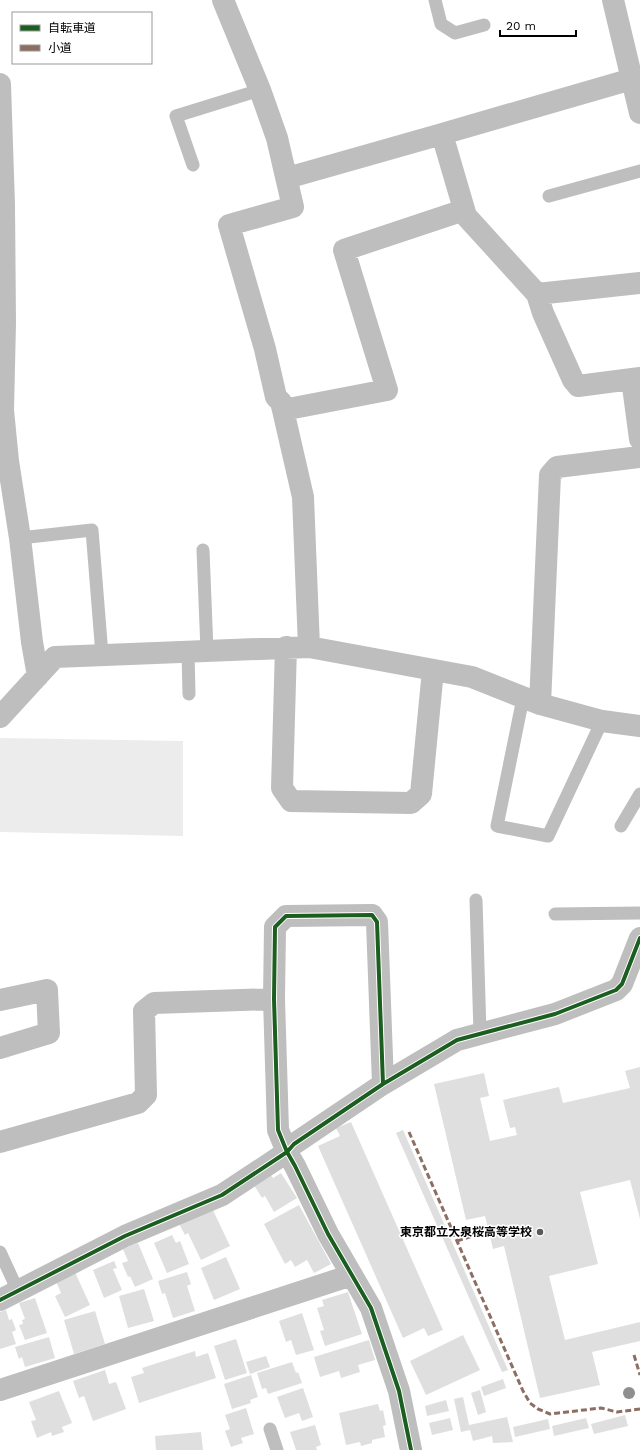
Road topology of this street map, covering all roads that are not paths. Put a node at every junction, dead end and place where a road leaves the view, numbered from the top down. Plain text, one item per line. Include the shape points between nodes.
1 (223, 0) edge
2 (435, 0) edge
3 (613, 0) edge
4 (484, 26) dead end
5 (632, 79) junction
6 (0, 84) edge
7 (260, 90) junction
8 (640, 113) edge
9 (442, 134) junction
10 (193, 165) dead end
11 (640, 171) edge
12 (287, 178) junction
13 (549, 196) dead end
14 (464, 210) junction
15 (640, 283) edge
16 (537, 294) junction
17 (636, 378) edge
18 (283, 410) junction
19 (640, 440) edge
20 (640, 457) edge
21 (20, 538) junction
22 (203, 550) dead end
23 (286, 647) junction
24 (309, 647) junction
25 (198, 651) junction
26 (102, 655) junction
27 (433, 670) junction
28 (38, 676) junction
29 (189, 694) dead end
30 (532, 701) junction
31 (0, 717) edge
32 (602, 721) junction
33 (640, 726) edge
34 (640, 794) edge
35 (621, 826) dead end
36 (476, 900) dead end
37 (640, 913) edge
38 (556, 914) dead end
39 (639, 945) edge
40 (274, 999) junction
41 (0, 1000) edge
42 (480, 1033) junction
43 (0, 1048) edge
44 (383, 1084) junction
45 (0, 1142) edge
46 (287, 1152) junction
47 (0, 1252) edge
48 (352, 1276) junction
49 (9, 1296) edge
50 (0, 1390) edge
51 (270, 1429) dead end
52 (276, 1450) edge
53 (411, 1450) edge

1 - 7 street
2 - 4 lane via 441,24 455,33
3 - 5 street
5 - 8 street
5 - 9 street
6 - 21 street via 4,204 3,410
7 - 10 lane via 176,116
7 - 12 street via 277,138
9 - 12 street
9 - 14 street
11 - 13 lane
12 - 18 street via 293,207 230,225 276,397 281,402
14 - 16 street via 466,216
14 - 18 street via 344,250 387,390
15 - 16 street
16 - 17 street via 543,313 578,386
17 - 19 street
18 - 24 street via 303,497
20 - 30 street via 557,467 550,475
21 - 26 lane via 92,530
21 - 28 street
22 - 25 lane
23 - 24 street
23 - 25 street
23 - 27 street via 282,788 291,801 411,803 421,794
24 - 27 street
25 - 26 street
25 - 29 lane
26 - 28 street via 55,657
27 - 30 street via 472,677
28 - 31 street
30 - 32 street
30 - 32 lane via 497,826 548,836
32 - 33 street
34 - 35 lane
36 - 42 lane
37 - 38 lane
39 - 42 street via 622,984 616,990 555,1014
40 - 44 street via 275,927 286,916 372,915 377,922
40 - 45 street via 154,1003 144,1010 146,1095 138,1103
40 - 46 street via 278,1130
41 - 43 street via 47,990 49,1033
42 - 44 street via 457,1040
44 - 46 street via 294,1144
46 - 48 street
46 - 49 street via 222,1195 125,1236
47 - 49 lane
48 - 50 street
48 - 53 street via 371,1308 398,1391
51 - 52 lane

